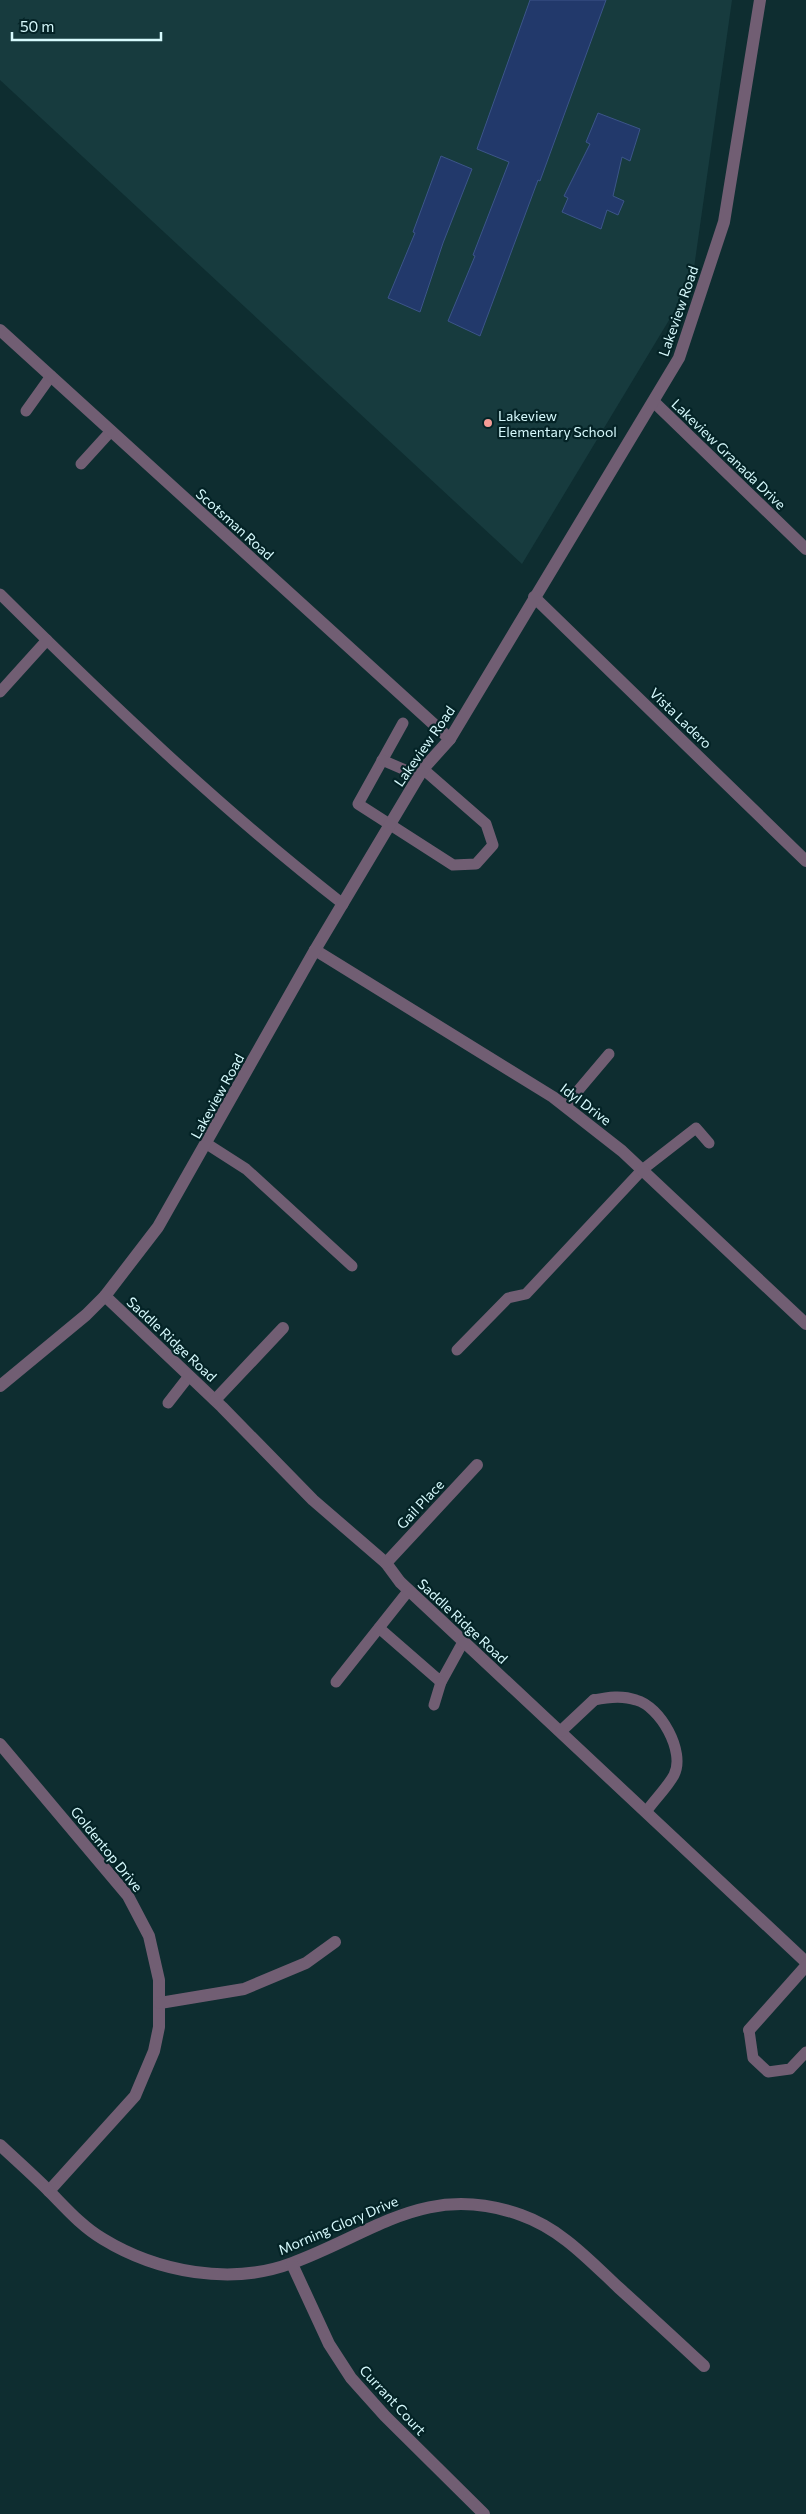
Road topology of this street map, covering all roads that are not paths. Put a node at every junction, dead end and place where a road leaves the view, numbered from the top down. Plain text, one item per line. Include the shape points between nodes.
1 (760, 0) edge
2 (0, 330) edge
3 (51, 376) junction
4 (654, 402) junction
5 (26, 411) dead end
6 (110, 431) junction
7 (81, 464) dead end
8 (806, 549) edge
9 (0, 594) edge
10 (534, 597) junction
11 (47, 640) junction
12 (0, 692) edge
13 (403, 723) dead end
14 (450, 739) junction
15 (382, 760) junction
16 (421, 773) junction
17 (390, 825) junction
18 (806, 861) edge
19 (343, 904) junction
20 (316, 950) junction
21 (608, 1054) dead end
22 (565, 1106) junction
23 (710, 1143) dead end
24 (207, 1144) junction
25 (642, 1170) junction
26 (352, 1266) dead end
27 (105, 1296) junction
28 (806, 1324) edge
29 (283, 1328) dead end
30 (457, 1350) dead end
31 (189, 1376) junction
32 (0, 1386) edge
33 (215, 1400) junction
34 (168, 1403) dead end
35 (477, 1465) dead end
36 (386, 1563) junction
37 (409, 1590) junction
38 (379, 1628) junction
39 (463, 1642) junction
40 (336, 1682) dead end
41 (441, 1682) junction
42 (594, 1700) joint
43 (434, 1705) dead end
44 (561, 1731) junction
45 (0, 1744) edge
46 (646, 1812) junction
47 (335, 1942) dead end
48 (806, 1962) edge
49 (806, 1966) edge
50 (160, 2003) junction
51 (749, 2030) joint
52 (806, 2052) edge
53 (0, 2144) edge
54 (49, 2191) junction
55 (292, 2264) junction
56 (704, 2366) dead end
57 (484, 2514) edge

1 - 4 street, Lakeview Road via 724,222 679,358
2 - 3 street, Scotsman Road
3 - 5 lane
3 - 6 street, Scotsman Road
4 - 8 street, Lakeview Granada Drive
4 - 10 street, Lakeview Road
6 - 7 lane
6 - 14 street, Scotsman Road
9 - 11 lane
10 - 14 street, Lakeview Road
10 - 18 street, Vista Ladero
11 - 12 lane
11 - 19 lane via 128,720 279,854
13 - 15 lane
14 - 16 street, Lakeview Road
15 - 16 lane
15 - 17 lane via 358,804
16 - 17 street, Lakeview Road
16 - 17 lane via 486,824 493,845 476,864 453,865
17 - 19 street, Lakeview Road
19 - 20 street, Lakeview Road
20 - 22 street, Idyl Drive
20 - 24 street, Lakeview Road
21 - 22 lane
22 - 25 street, Idyl Drive
23 - 25 lane via 696,1128
24 - 26 lane via 252,1175
24 - 27 street, Lakeview Road via 158,1227
25 - 28 street, Idyl Drive
25 - 30 lane via 526,1294 508,1298
27 - 31 street, Saddle Ridge Road
27 - 32 street, Lakeview Road
29 - 33 street
31 - 33 street, Saddle Ridge Road
31 - 34 lane
33 - 36 street, Saddle Ridge Road via 313,1500
35 - 36 street, Gail Place
36 - 37 street, Saddle Ridge Road
37 - 38 lane
37 - 39 street, Saddle Ridge Road
38 - 40 lane
38 - 41 lane
39 - 41 lane
39 - 44 street, Saddle Ridge Road
41 - 43 lane
42 - 44 street
42 - 46 lane via 614,1696 638,1700 662,1719 676,1748 675,1774
44 - 46 street, Saddle Ridge Road
45 - 50 street, Goldentop Drive via 128,1896 149,1936 159,1980
46 - 48 street, Saddle Ridge Road
47 - 50 street via 306,1963 244,1990
49 - 51 street
50 - 54 street, Goldentop Drive via 154,2051 135,2096
51 - 52 lane via 753,2058 768,2072 790,2069
53 - 54 street, Morning Glory Drive
54 - 55 street, Morning Glory Drive via 102,2238 144,2260 166,2267 217,2274 267,2270
55 - 56 street, Morning Glory Drive via 407,2212 464,2204 503,2209 541,2224 575,2246
55 - 57 street, Currant Court via 329,2344 351,2378

